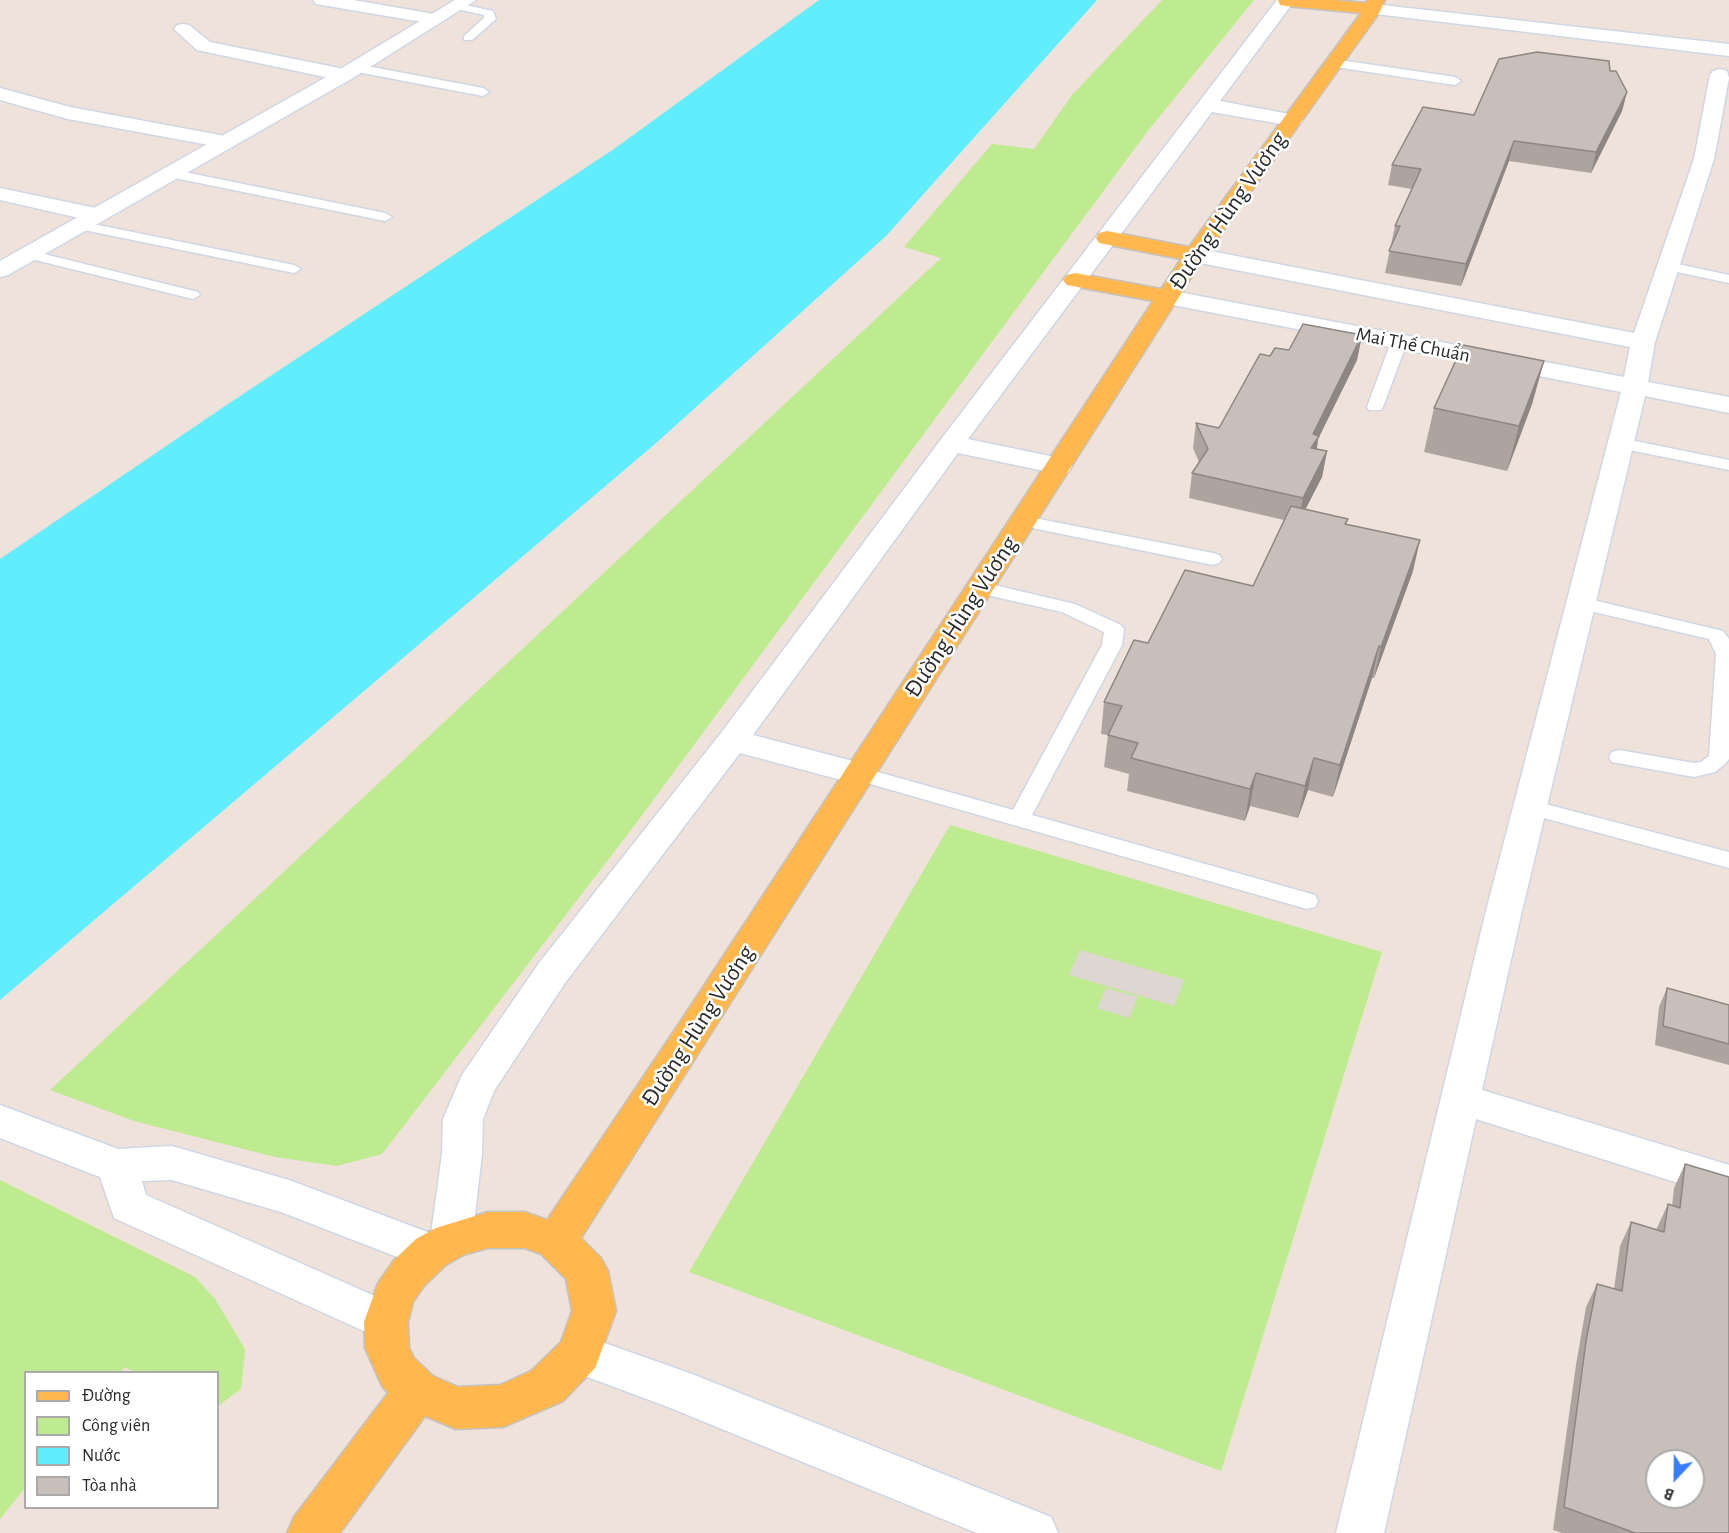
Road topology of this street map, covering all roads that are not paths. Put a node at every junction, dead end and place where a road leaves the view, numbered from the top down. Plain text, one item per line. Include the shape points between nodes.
1 (322, 0) edge
2 (1286, 0) edge
3 (462, 3) edge
4 (1374, 4) edge
5 (434, 19) junction
6 (183, 29) dead end
7 (468, 38) dead end
8 (1648, 41) junction
9 (1334, 63) junction
10 (1726, 66) edge
11 (350, 71) junction
12 (1455, 81) dead end
13 (483, 92) dead end
14 (0, 94) edge
15 (1207, 105) junction
16 (1293, 120) junction
17 (225, 142) junction
18 (170, 173) junction
19 (0, 194) edge
20 (385, 217) dead end
21 (88, 220) junction
22 (1107, 237) junction
23 (28, 254) junction
24 (1195, 255) junction
25 (1668, 266) junction
26 (294, 269) dead end
27 (0, 270) edge
28 (1729, 279) edge
29 (1075, 280) junction
30 (193, 295) dead end
31 (1168, 297) junction
32 (1399, 342) junction
33 (1643, 342) junction
34 (1635, 386) junction
35 (1729, 405) edge
36 (1375, 407) dead end
37 (1620, 443) junction
38 (951, 444) junction
39 (1729, 465) edge
40 (1059, 466) junction
41 (1024, 521) junction
42 (1213, 559) dead end
43 (981, 588) junction
44 (1580, 603) junction
45 (1723, 631) edge
46 (732, 740) junction
47 (1618, 757) dead end
48 (860, 774) junction
49 (1530, 807) junction
50 (1018, 819) junction
51 (1729, 860) edge
52 (1307, 901) dead end
53 (1462, 1099) junction
54 (13, 1126) edge
55 (117, 1166) junction
56 (1729, 1182) edge
57 (556, 1241) junction
58 (441, 1246) junction
59 (386, 1322) junction
60 (579, 1354) junction
61 (417, 1391) junction
62 (310, 1533) edge
63 (1034, 1533) edge
64 (1360, 1533) edge

1 - 5 street
2 - 4 main road
2 - 15 street
3 - 5 street
3 - 7 lane via 489,13 490,20
4 - 8 street
4 - 9 main road, Đường Hùng Vương
5 - 11 street
6 - 11 street via 204,46
8 - 10 street
8 - 10 street
9 - 12 lane
9 - 16 main road, Đường Hùng Vương
10 - 25 street via 1704,159
11 - 13 lane
11 - 17 street
14 - 17 street via 68,113
15 - 16 street
15 - 22 street
16 - 24 main road, Đường Hùng Vương
17 - 18 street
18 - 20 lane
18 - 21 street
19 - 21 street
21 - 23 street
21 - 26 lane
22 - 24 main road
22 - 29 street
23 - 27 street
23 - 30 lane
24 - 31 main road, Đường Hùng Vương
24 - 33 street, Mai Thế Chuẩn
25 - 28 lane
25 - 33 street
29 - 31 main road
29 - 38 street
31 - 32 street, Mai Thế Chuẩn
31 - 40 main road, Đường Hùng Vương
32 - 34 street, Mai Thế Chuẩn
32 - 36 lane
33 - 34 street
34 - 35 street, Mai Thế Chuẩn
34 - 37 street
37 - 39 lane
37 - 44 street
38 - 40 street
38 - 46 street
40 - 41 main road, Đường Hùng Vương
41 - 42 lane
41 - 43 main road, Đường Hùng Vương
43 - 48 main road, Đường Hùng Vương
43 - 50 lane via 1068,608 1114,629 1112,645
44 - 45 lane
44 - 49 street
45 - 47 lane via 1726,654 1719,758 1708,767 1694,770
46 - 48 street
46 - 58 street via 552,974 476,1086 463,1119 462,1154
48 - 50 lane
48 - 57 main road, Đường Hùng Vương
49 - 51 lane
49 - 53 street
50 - 52 lane
53 - 56 street
53 - 64 street
54 - 55 street
55 - 58 street via 172,1163
55 - 59 street via 129,1206
57 - 58 main road via 525,1230 488,1230
57 - 60 main road via 586,1271 594,1311
58 - 59 main road via 409,1272 393,1296
59 - 61 main road via 387,1348 398,1372
60 - 61 main road via 547,1386 503,1406 456,1408
60 - 63 street
61 - 62 main road

